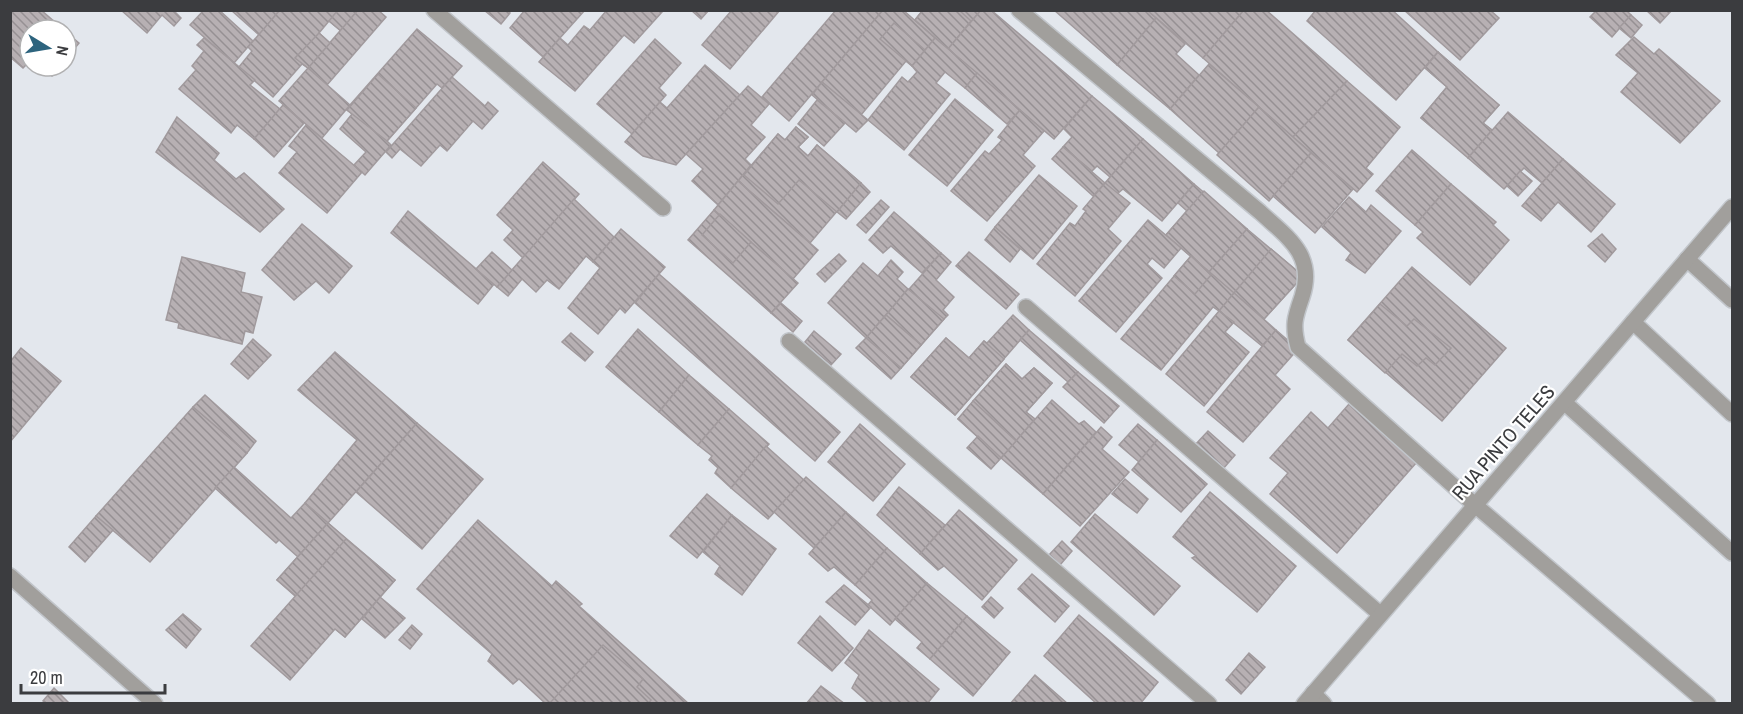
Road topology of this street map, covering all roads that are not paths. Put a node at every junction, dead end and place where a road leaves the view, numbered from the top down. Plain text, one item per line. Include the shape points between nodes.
1 (434, 10) edge
2 (1018, 10) edge
3 (1732, 207) edge
4 (663, 208) dead end
5 (1687, 259) junction
6 (1732, 300) edge
7 (1026, 307) dead end
8 (1633, 322) junction
9 (789, 341) dead end
10 (1565, 403) junction
11 (1732, 414) edge
12 (1475, 505) junction
13 (1732, 553) edge
14 (10, 576) edge
15 (1380, 614) junction
16 (1314, 700) edge
17 (155, 704) edge
18 (1209, 704) edge
19 (1708, 704) edge

1 - 4 street
2 - 12 street via 1296,245 1305,261 1307,280 1295,316 1298,347
3 - 5 street, RUA PINTO TELES
5 - 6 street
5 - 8 street, RUA PINTO TELES
7 - 15 street
8 - 10 street, RUA PINTO TELES
8 - 11 street
9 - 18 street
10 - 12 street, RUA PINTO TELES
10 - 13 street
12 - 15 street, RUA PINTO TELES
12 - 19 street
14 - 17 street
15 - 16 street, RUA PINTO TELES

